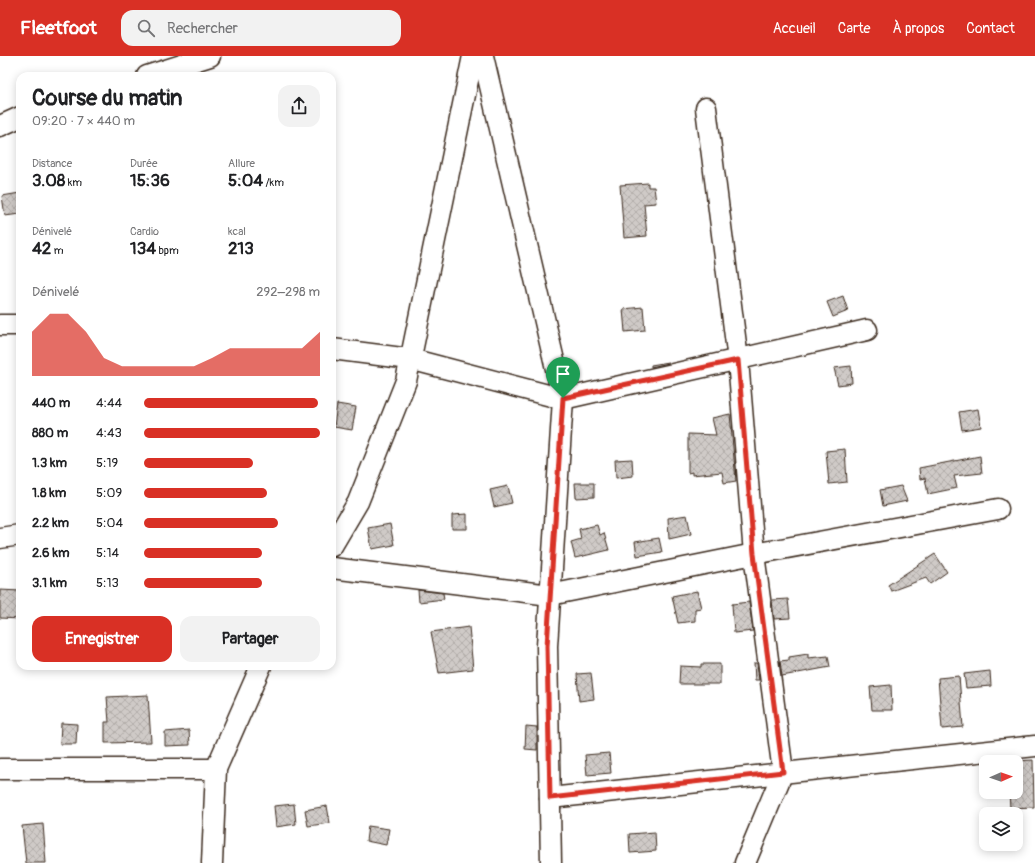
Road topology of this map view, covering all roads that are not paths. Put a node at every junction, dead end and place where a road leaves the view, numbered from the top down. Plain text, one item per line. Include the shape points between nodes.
1 (210, 56) edge
2 (474, 56) edge
3 (483, 56) edge
4 (160, 72) edge
5 (706, 108) dead end
6 (16, 119) edge
7 (0, 126) edge
8 (0, 325) edge
9 (16, 325) edge
10 (867, 330) dead end
11 (336, 350) edge
12 (410, 359) junction
13 (738, 360) junction
14 (563, 398) junction
15 (998, 508) dead end
16 (16, 536) edge
17 (0, 538) edge
18 (336, 539) edge
19 (754, 554) junction
20 (336, 568) edge
21 (550, 595) junction
22 (259, 670) edge
23 (1035, 746) edge
24 (0, 769) edge
25 (216, 769) junction
26 (783, 772) junction
27 (550, 798) junction
28 (212, 863) edge
29 (552, 863) edge
30 (745, 863) edge

1 - 4 street
2 - 12 street
3 - 14 street
5 - 13 street
6 - 7 street
8 - 9 street
10 - 13 street
11 - 12 street
12 - 14 street
12 - 18 street via 406,381 358,502
13 - 14 street
13 - 19 street
14 - 21 street
15 - 19 street
16 - 17 street
19 - 21 street
19 - 26 street
20 - 21 street
21 - 27 street via 547,646
22 - 25 street
23 - 26 street
24 - 25 street
25 - 28 street
26 - 27 street
26 - 30 street
27 - 29 street

